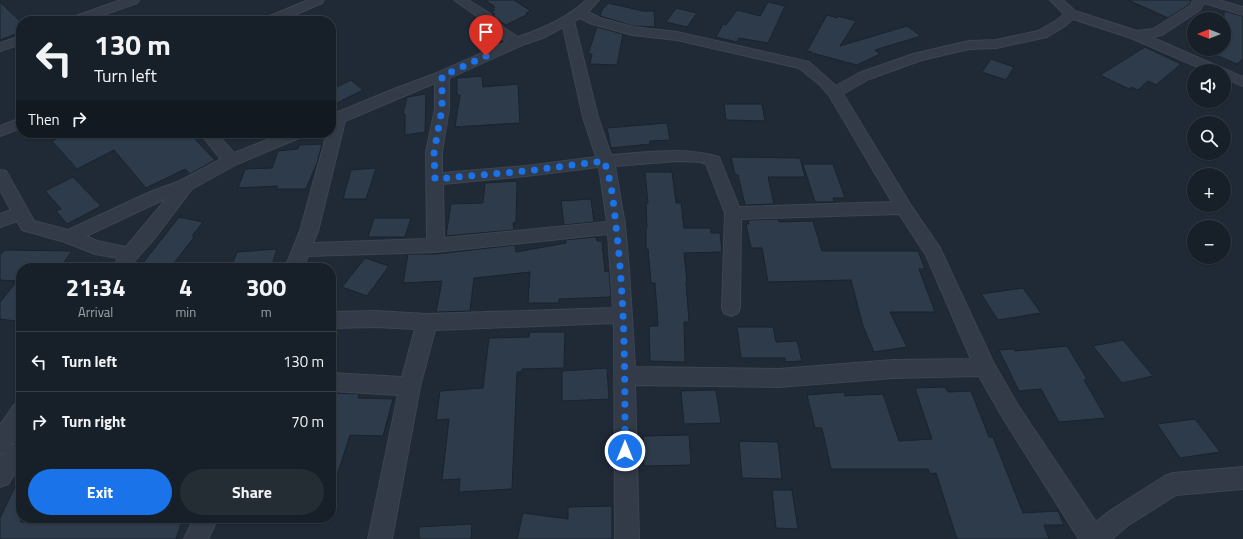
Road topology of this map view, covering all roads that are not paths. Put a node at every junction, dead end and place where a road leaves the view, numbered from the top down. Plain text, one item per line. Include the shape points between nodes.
1 (133, 0) edge
2 (318, 0) edge
3 (460, 0) edge
4 (593, 0) edge
5 (1056, 0) edge
6 (1199, 0) edge
7 (1205, 0) edge
8 (1243, 11) edge
9 (1071, 14) junction
10 (88, 16) edge
11 (281, 16) edge
12 (574, 17) junction
13 (1136, 34) junction
14 (16, 42) edge
15 (517, 42) junction
16 (0, 47) edge
17 (1202, 64) edge
18 (442, 76) junction
19 (1231, 76) edge
20 (1243, 82) edge
21 (835, 93) junction
22 (336, 118) edge
23 (16, 126) edge
24 (0, 131) edge
25 (212, 138) edge
26 (286, 138) edge
27 (330, 138) edge
28 (231, 160) junction
29 (604, 161) junction
30 (0, 175) edge
31 (435, 179) junction
32 (186, 185) junction
33 (904, 208) junction
34 (21, 212) junction
35 (733, 213) junction
36 (0, 221) edge
37 (616, 227) junction
38 (69, 237) junction
39 (436, 245) junction
40 (302, 250) junction
41 (126, 261) edge
42 (296, 263) edge
43 (731, 308) dead end
44 (622, 315) junction
45 (336, 320) edge
46 (427, 322) junction
47 (985, 367) junction
48 (625, 375) junction
49 (336, 382) edge
50 (410, 387) junction
51 (16, 428) edge
52 (9, 451) edge
53 (0, 476) edge
54 (1243, 478) edge
55 (204, 523) edge
56 (196, 539) edge
57 (380, 539) edge
58 (627, 539) edge
59 (1093, 539) edge

1 - 10 street
2 - 11 street
3 - 15 street
4 - 12 street
5 - 9 street
6 - 13 street via 1196,8 1157,32
7 - 8 street
9 - 13 street
9 - 21 street via 1062,23 1042,34 918,56 864,76
12 - 15 street via 538,35
12 - 21 street via 632,31 677,36 804,65
12 - 29 street via 575,45 594,130
13 - 17 street
14 - 16 street
15 - 18 street
18 - 22 street
18 - 31 street via 442,109 434,152
19 - 20 street
21 - 33 street
23 - 24 street
25 - 28 street
26 - 28 street
27 - 40 street via 309,231
28 - 32 street
29 - 31 street
29 - 35 street via 678,156 701,157 713,161
29 - 37 street via 610,178
30 - 34 street
31 - 39 street
32 - 38 street via 156,196
32 - 41 street
33 - 35 street
33 - 47 street via 934,253
34 - 36 street
34 - 38 street via 28,226
35 - 43 street
37 - 39 street
37 - 44 street via 622,272
38 - 41 street
39 - 40 street
40 - 42 street
44 - 46 street
44 - 48 street
45 - 46 street
46 - 50 street
47 - 48 street via 893,369 779,378
47 - 59 street via 1010,411
48 - 58 street
49 - 50 street
50 - 57 street
51 - 52 street
52 - 53 street
54 - 59 street via 1173,484 1119,518
55 - 56 street

